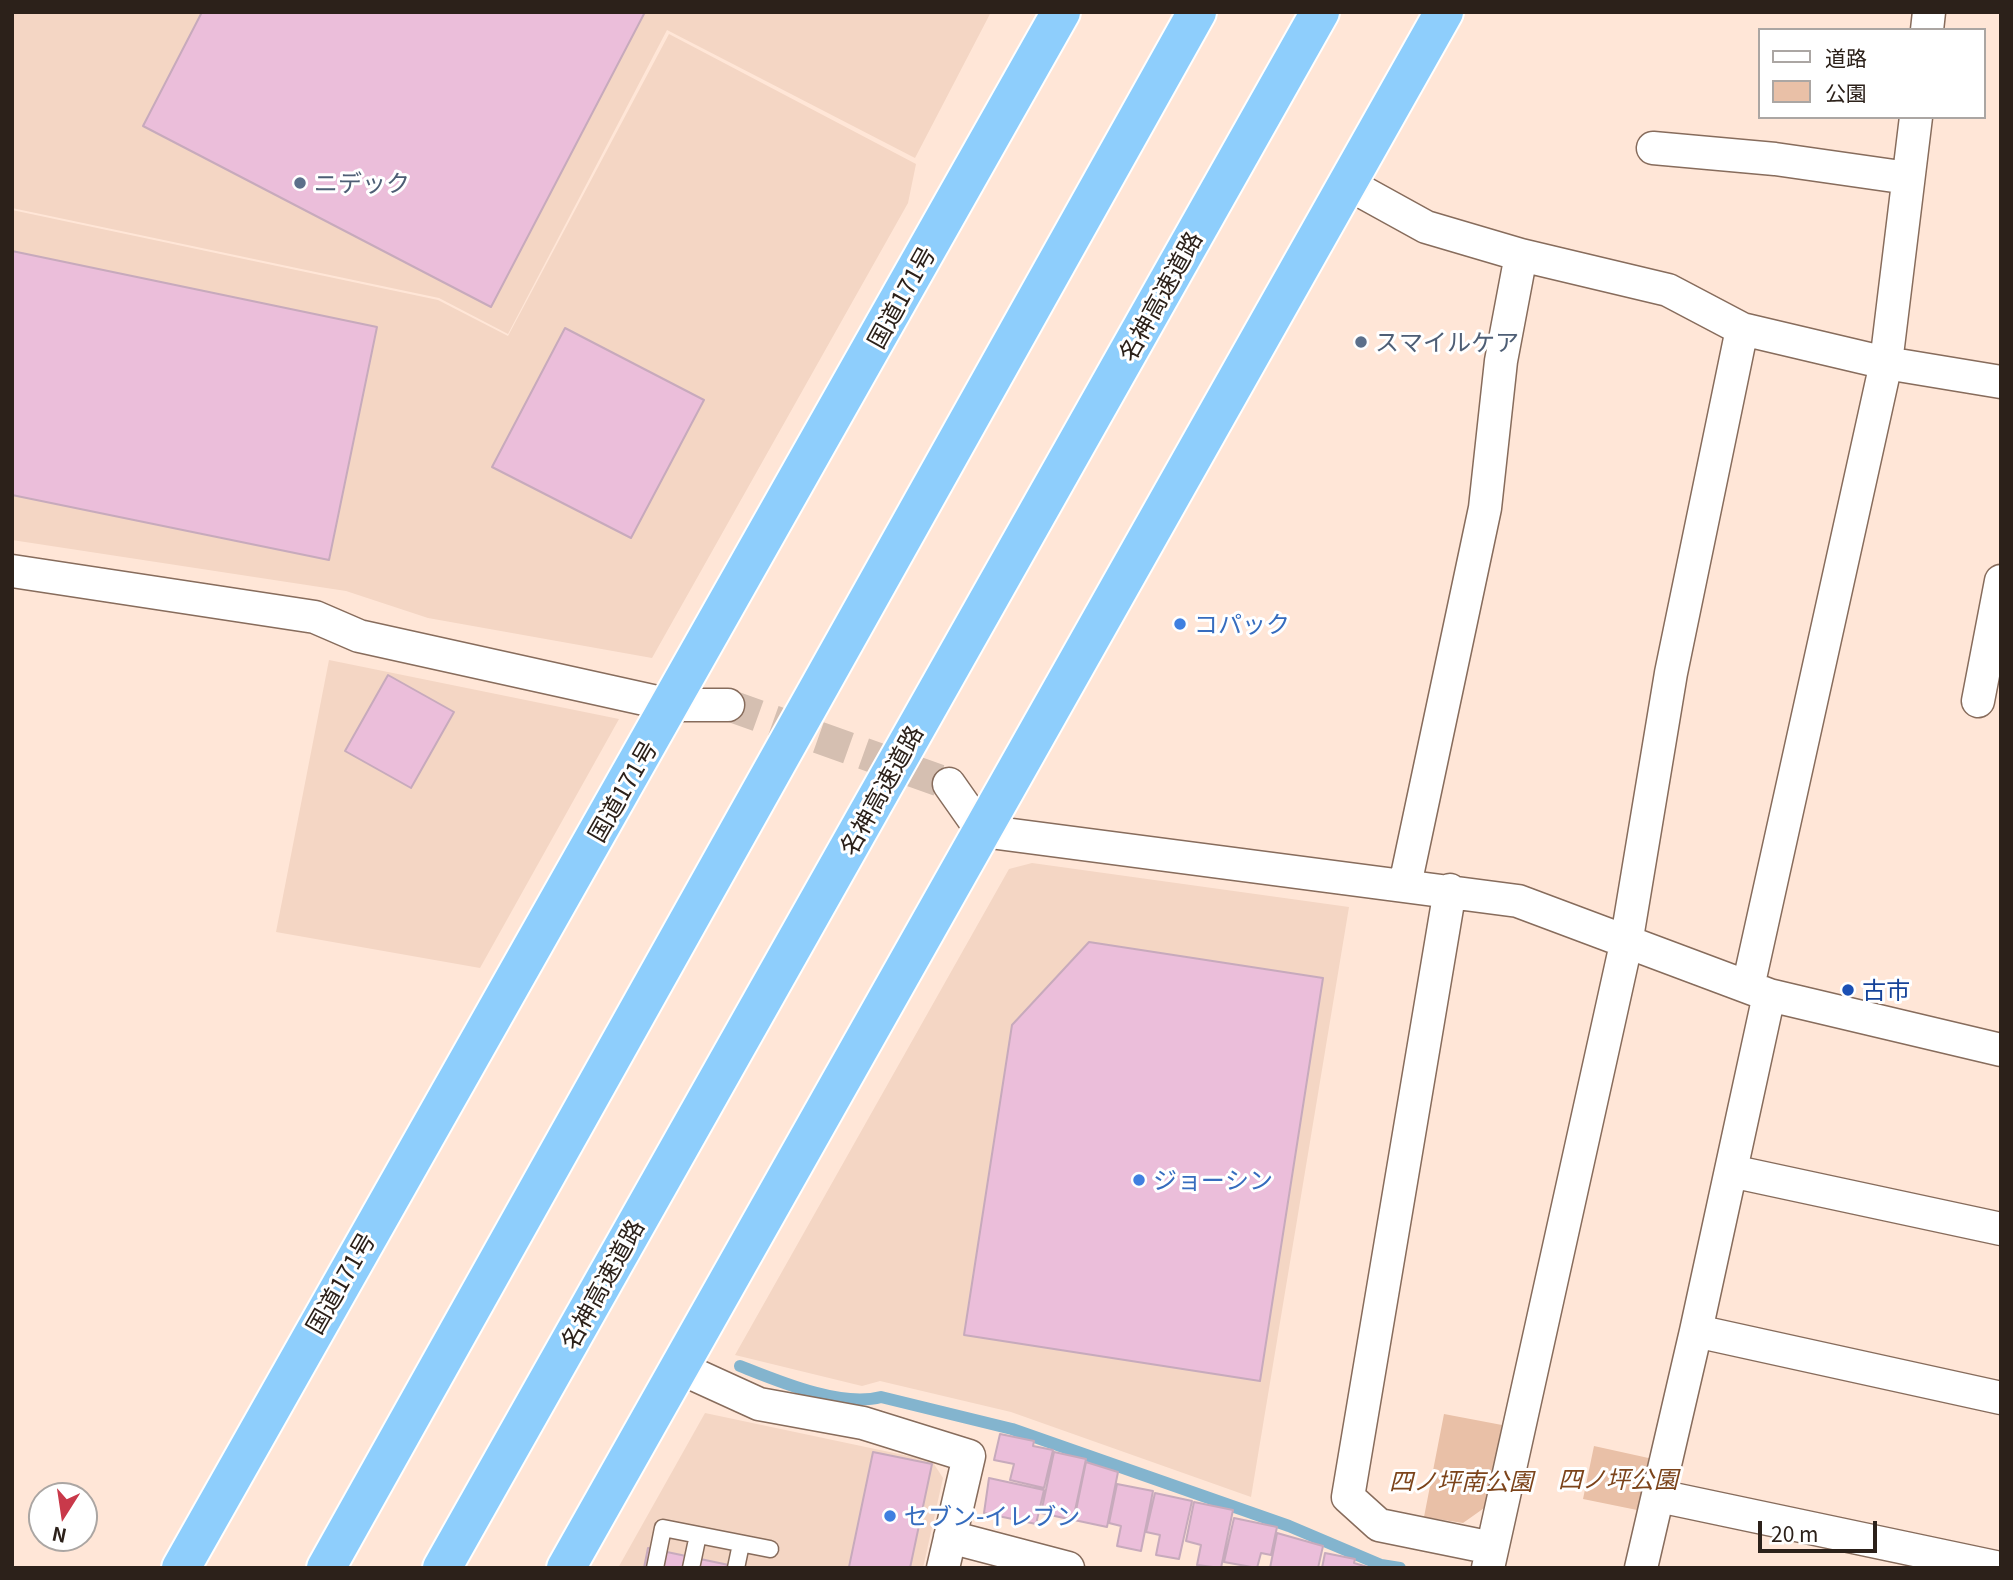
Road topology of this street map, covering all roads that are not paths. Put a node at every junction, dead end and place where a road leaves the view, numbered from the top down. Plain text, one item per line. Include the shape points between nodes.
1 (1061, 12) edge
2 (1197, 12) edge
3 (1320, 12) edge
4 (1444, 12) edge
5 (1916, 119) edge
6 (1653, 148) dead end
7 (1908, 178) junction
8 (1348, 184) junction
9 (1521, 255) junction
10 (1742, 330) junction
11 (1886, 363) junction
12 (2001, 382) edge
13 (12, 571) edge
14 (2001, 581) edge
15 (1978, 701) dead end
16 (671, 705) junction
17 (728, 705) tunnel mouth
18 (949, 784) tunnel mouth
19 (982, 831) junction
20 (1405, 885) junction
21 (1450, 890) junction
22 (1626, 944) junction
23 (1758, 991) junction
24 (2001, 1050) edge
25 (1731, 1171) junction
26 (2001, 1229) edge
27 (1696, 1331) junction
28 (680, 1368) junction
29 (2001, 1398) edge
30 (1659, 1496) junction
31 (698, 1535) junction
32 (950, 1537) junction
33 (741, 1544) junction
34 (770, 1549) dead end
35 (1490, 1558) edge
36 (181, 1568) edge
37 (326, 1568) edge
38 (442, 1568) edge
39 (566, 1568) edge
40 (655, 1568) edge
41 (691, 1568) edge
42 (736, 1568) edge
43 (943, 1568) edge
44 (1068, 1568) edge
45 (1641, 1568) edge
46 (2000, 1568) edge

1 - 16 highway, 国道171号
2 - 37 highway
3 - 38 highway, 名神高速道路
4 - 8 highway
5 - 7 street
6 - 7 street
7 - 11 street
8 - 9 street via 1426,227
8 - 19 highway
9 - 10 street via 1668,290
9 - 20 street via 1501,361 1485,509
10 - 11 street
10 - 22 street via 1671,673
11 - 12 street
11 - 23 street
13 - 16 street via 315,617 359,636
14 - 15 street
16 - 17 street
16 - 36 highway, 国道171号
18 - 19 street
19 - 20 street
19 - 28 highway
20 - 21 street
21 - 22 street via 1518,901
21 - 35 street via 1348,1497 1379,1525
22 - 23 street
22 - 35 street
23 - 24 street
23 - 25 street
25 - 26 street
25 - 27 street
27 - 29 street
27 - 30 street
28 - 32 street via 759,1404 863,1423 969,1456
28 - 39 highway
30 - 45 street
30 - 46 street
31 - 33 lane
31 - 40 lane via 663,1528
31 - 41 lane
32 - 43 street
32 - 44 street
33 - 34 lane
33 - 42 lane

